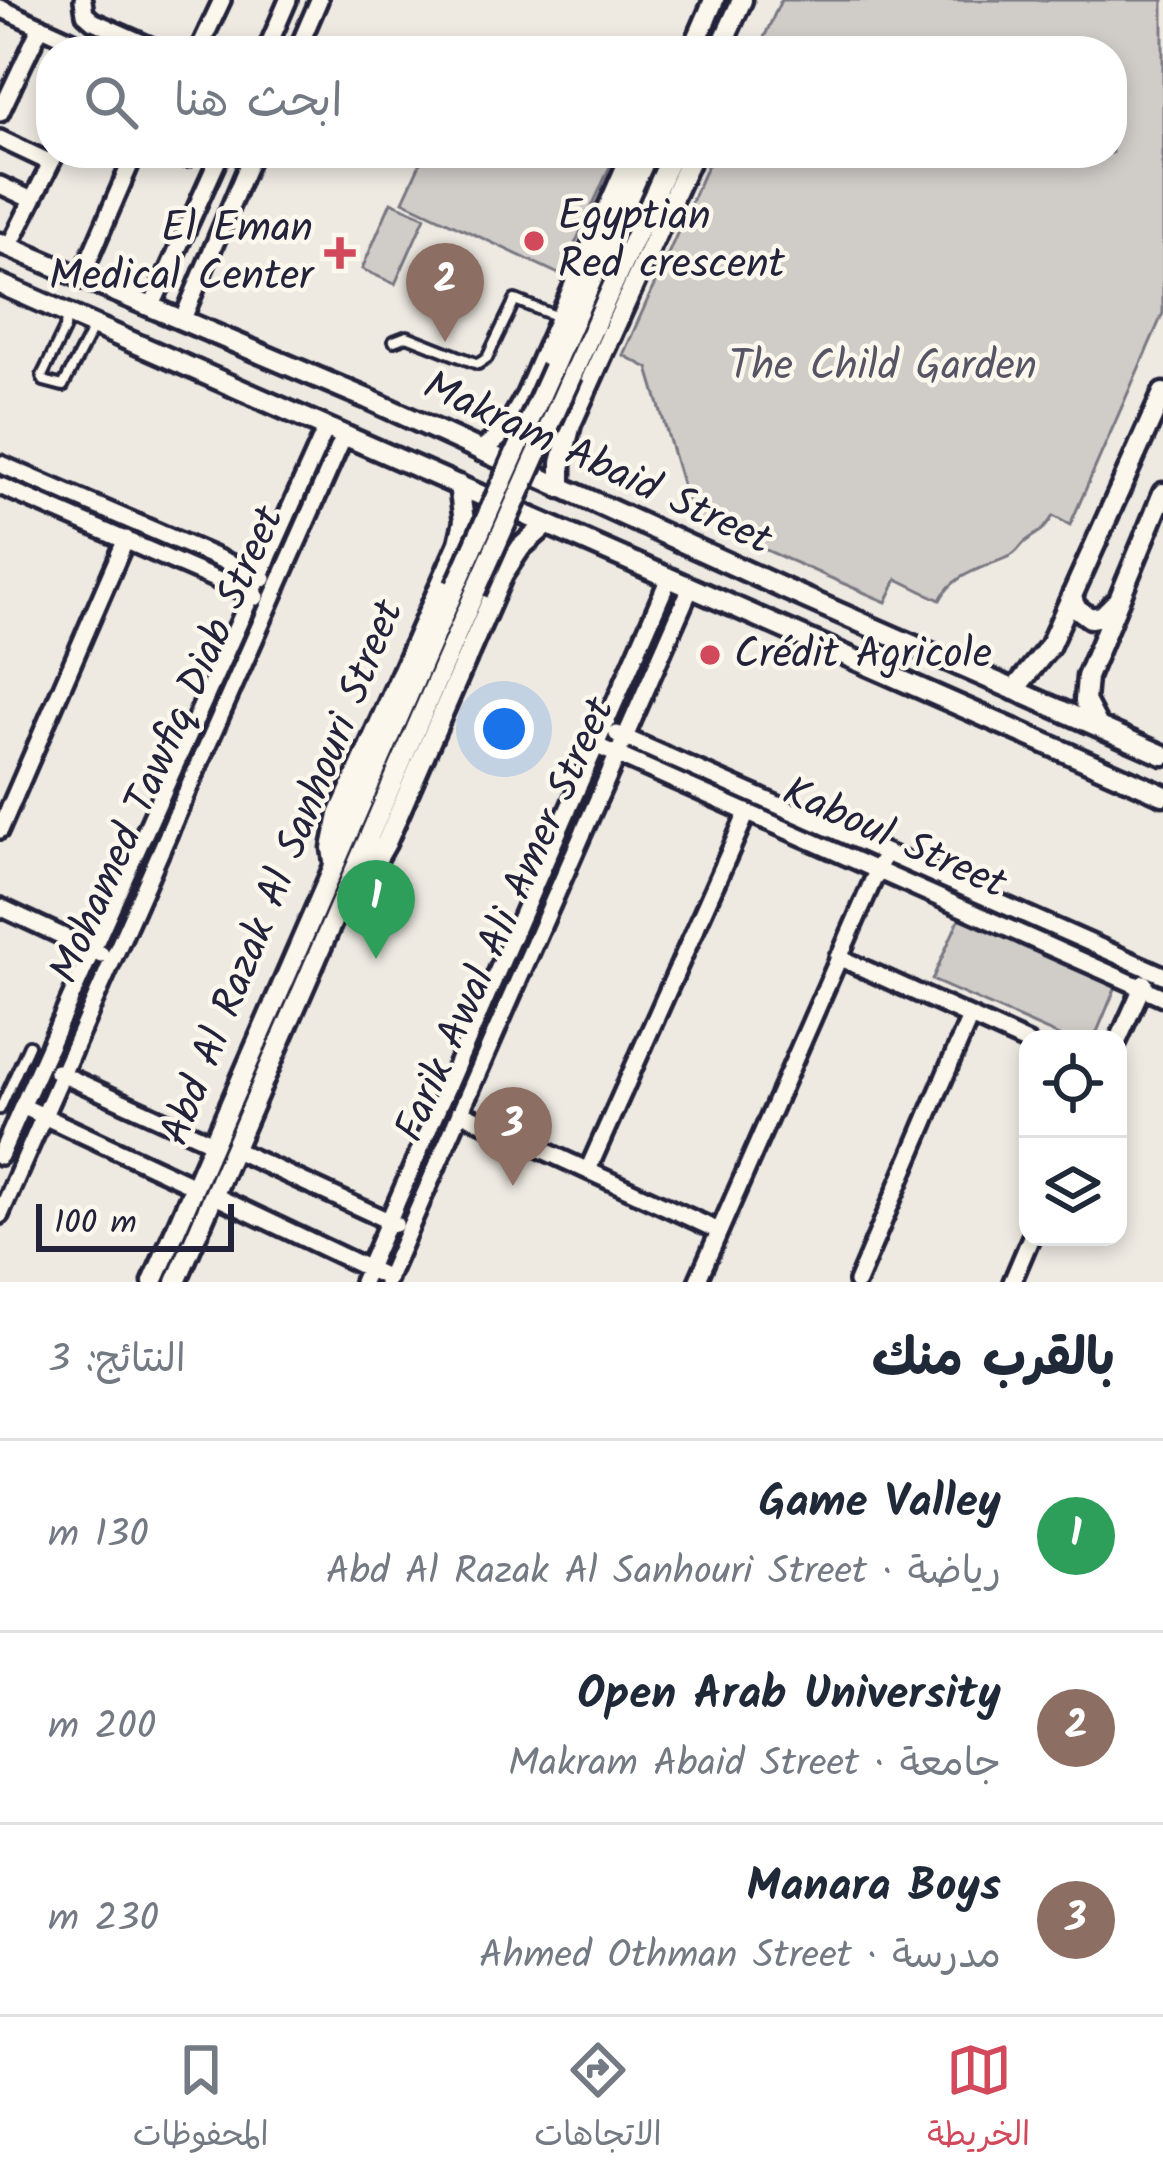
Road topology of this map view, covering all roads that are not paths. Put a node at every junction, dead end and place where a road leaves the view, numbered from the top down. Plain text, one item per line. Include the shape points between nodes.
1 (83, 0) edge
2 (221, 0) edge
3 (288, 0) edge
4 (320, 0) edge
5 (714, 0) edge
6 (742, 0) edge
7 (0, 8) edge
8 (41, 26) junction
9 (36, 36) edge
10 (63, 36) edge
11 (126, 36) edge
12 (205, 36) edge
13 (272, 36) edge
14 (304, 36) edge
15 (698, 36) edge
16 (726, 36) edge
17 (36, 37) edge
18 (0, 113) edge
19 (1, 142) edge
20 (36, 153) edge
21 (48, 168) edge
22 (129, 168) edge
23 (214, 168) edge
24 (247, 168) edge
25 (625, 168) edge
26 (641, 168) edge
27 (666, 168) edge
28 (686, 168) edge
29 (0, 185) edge
30 (32, 200) junction
31 (4, 245) edge
32 (81, 278) junction
33 (0, 284) edge
34 (152, 308) junction
35 (66, 314) junction
36 (559, 317) junction
37 (182, 321) junction
38 (96, 326) junction
39 (394, 341) dead end
40 (1163, 393) edge
41 (526, 396) junction
42 (576, 413) junction
43 (335, 432) junction
44 (481, 451) junction
45 (5, 466) edge
46 (459, 485) junction
47 (1, 488) edge
48 (561, 488) junction
49 (1162, 498) edge
50 (546, 525) junction
51 (126, 539) junction
52 (455, 552) junction
53 (503, 574) junction
54 (258, 575) junction
55 (669, 578) junction
56 (278, 584) junction
57 (691, 587) junction
58 (249, 594) junction
59 (1072, 595) junction
60 (269, 603) junction
61 (1115, 603) junction
62 (1015, 690) junction
63 (1098, 726) junction
64 (605, 728) junction
65 (626, 737) junction
66 (597, 746) junction
67 (1163, 755) edge
68 (618, 756) junction
69 (1163, 795) edge
70 (747, 813) junction
71 (0, 830) edge
72 (886, 852) junction
73 (334, 867) junction
74 (878, 871) junction
75 (352, 878) junction
76 (0, 907) edge
77 (92, 950) junction
78 (838, 957) junction
79 (112, 959) junction
80 (1156, 972) edge
81 (1142, 988) junction
82 (1163, 997) edge
83 (970, 1017) junction
84 (1123, 1030) edge
85 (1019, 1039) edge
86 (29, 1045) dead end
87 (41, 1064) junction
88 (62, 1074) junction
89 (22, 1106) junction
90 (0, 1109) edge
91 (460, 1112) junction
92 (44, 1116) junction
93 (212, 1143) junction
94 (235, 1150) junction
95 (0, 1156) edge
96 (588, 1170) junction
97 (194, 1186) junction
98 (215, 1196) junction
99 (0, 1215) edge
100 (389, 1221) junction
101 (409, 1230) junction
102 (719, 1231) junction
103 (1027, 1246) edge
104 (365, 1275) edge
105 (152, 1280) edge
106 (387, 1280) edge
107 (176, 1282) edge
108 (697, 1282) edge
109 (857, 1282) edge
110 (1012, 1282) edge

1 - 11 street via 93,21
2 - 12 street
3 - 13 street
4 - 14 street
5 - 15 street
6 - 16 street
7 - 8 street
8 - 9 street
8 - 10 street
17 - 18 street
19 - 20 street
21 - 30 street
22 - 32 street
23 - 34 street
24 - 37 street
25 - 36 street
26 - 73 street, bridge
27 - 75 street, bridge
28 - 42 street
29 - 30 street
30 - 31 street
31 - 32 street, Makram Abaid Street
32 - 34 street, Makram Abaid Street
33 - 35 street, Makram Abaid Street
34 - 37 street, Makram Abaid Street
35 - 38 street, Makram Abaid Street
35 - 38 lane via 42,376 57,388
36 - 39 lane via 513,302 478,364 406,336
36 - 41 street
37 - 44 street, Makram Abaid Street
38 - 43 street, Makram Abaid Street
40 - 59 street
41 - 42 street via 543,416
41 - 44 street via 506,431
42 - 48 street
43 - 46 street, Makram Abaid Street
43 - 54 street, Mohamed Tawfiq Diab Street
43 - 56 street, Mohamed Tawfiq Diab Street
44 - 48 street, Makram Abaid Street
45 - 47 street
45 - 54 street
46 - 50 street, Makram Abaid Street
46 - 52 street, Abd Al Razak Al Sanhouri Street via 464,521
47 - 51 street
48 - 62 street, Makram Abaid Street
49 - 61 street
50 - 53 street, Abd Al Razak Al Sanhouri Street
50 - 55 street, Makram Abaid Street
51 - 58 street
51 - 71 street
52 - 53 street via 487,552
52 - 73 street, Abd Al Razak Al Sanhouri Street via 339,815
53 - 75 street, Abd Al Razak Al Sanhouri Street via 386,843
54 - 56 street
54 - 58 street, Mohamed Tawfiq Diab Street
55 - 57 street, Makram Abaid Street
55 - 64 street, Farik Awal Ali Amer Street
56 - 60 street, Mohamed Tawfiq Diab Street
57 - 65 street, Farik Awal Ali Amer Street
57 - 69 street, Makram Abaid Street
58 - 60 street
58 - 77 street, Mohamed Tawfiq Diab Street
59 - 61 street via 1090,618
59 - 62 street via 1043,658
60 - 79 street, Mohamed Tawfiq Diab Street
61 - 63 street via 1085,685
62 - 63 street, Makram Abaid Street
63 - 67 street, Makram Abaid Street
64 - 65 street, Kaboul Street
64 - 66 street, Farik Awal Ali Amer Street
65 - 68 street, Farik Awal Ali Amer Street
65 - 72 street, Kaboul Street
66 - 68 street, Kaboul Street
66 - 100 street, Farik Awal Ali Amer Street
68 - 70 street, Kaboul Street
68 - 91 street, Farik Awal Ali Amer Street
70 - 74 street, Kaboul Street
70 - 96 street
72 - 74 street
72 - 80 street, Kaboul Street
73 - 93 street, Abd Al Razak Al Sanhouri Street
74 - 78 street
74 - 81 street, Kaboul Street
75 - 94 street, Abd Al Razak Al Sanhouri Street
76 - 77 street
77 - 79 street
77 - 87 street, Mohamed Tawfiq Diab Street
78 - 83 street
78 - 102 street
79 - 88 street, Mohamed Tawfiq Diab Street
80 - 81 street
81 - 82 street, Kaboul Street
81 - 84 street
83 - 85 street
83 - 109 street
86 - 90 lane
87 - 88 street
87 - 89 street, Mohamed Tawfiq Diab Street
88 - 92 street, Mohamed Tawfiq Diab Street
88 - 93 street
89 - 92 street
89 - 95 street, Mohamed Tawfiq Diab Street
91 - 96 street
91 - 101 street, Farik Awal Ali Amer Street
92 - 97 street
92 - 99 street, Mohamed Tawfiq Diab Street
93 - 97 street, Abd Al Razak Al Sanhouri Street
94 - 98 street, Abd Al Razak Al Sanhouri Street
94 - 100 street
96 - 102 street
97 - 105 street, Abd Al Razak Al Sanhouri Street
98 - 104 street
98 - 107 street, Abd Al Razak Al Sanhouri Street
100 - 101 street
100 - 104 street, Farik Awal Ali Amer Street
101 - 106 street, Farik Awal Ali Amer Street
102 - 108 street
103 - 110 street
104 - 106 street

